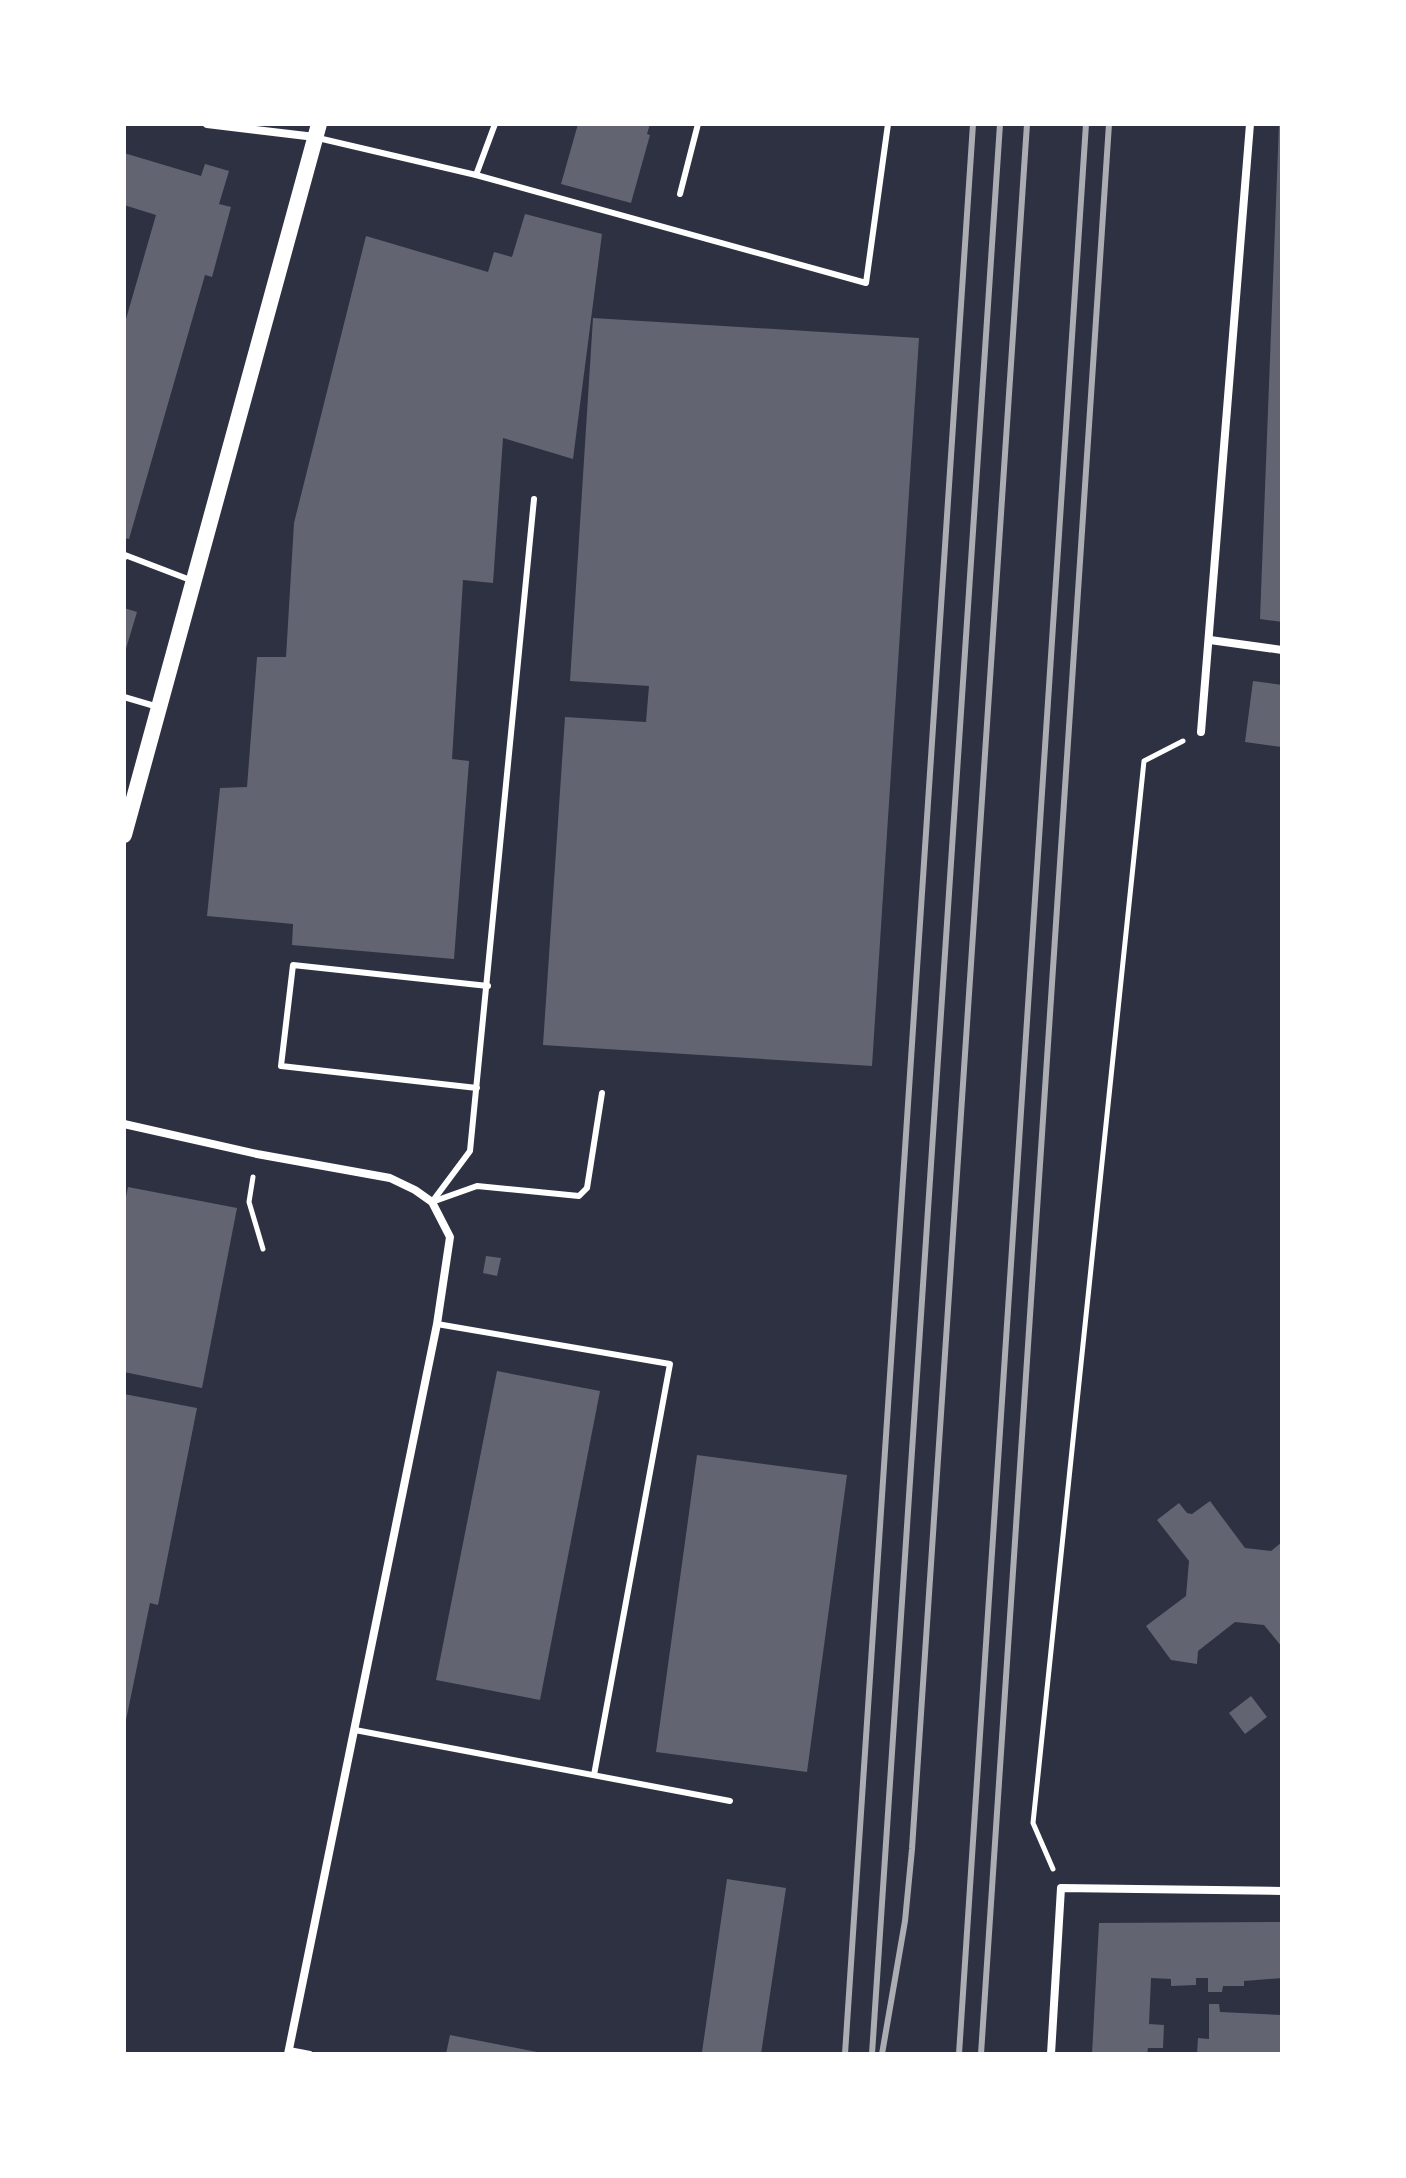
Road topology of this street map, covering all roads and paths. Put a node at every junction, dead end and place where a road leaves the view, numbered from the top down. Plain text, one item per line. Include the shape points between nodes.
1 (207, 124) edge
2 (495, 124) edge
3 (698, 124) edge
4 (888, 124) edge
5 (1250, 124) edge
6 (317, 131) edge
7 (476, 175) junction
8 (680, 194) dead end
9 (534, 499) dead end
10 (124, 556) edge
11 (193, 581) junction
12 (1210, 640) junction
13 (1282, 650) edge
14 (124, 697) edge
15 (158, 707) junction
16 (1201, 732) joint
17 (124, 835) edge
18 (488, 986) junction
19 (477, 1088) junction
20 (602, 1093) dead end
21 (124, 1124) edge
22 (257, 1154) junction
23 (432, 1202) junction
24 (263, 1249) dead end
25 (437, 1324) junction
26 (355, 1730) junction
27 (594, 1775) junction
28 (730, 1801) dead end
29 (1061, 1888) junction
30 (1282, 1891) edge
31 (289, 2052) edge
32 (310, 2054) edge
33 (1051, 2054) edge

1 - 6 street
2 - 7 lane
3 - 8 lane
4 - 7 lane via 866,283
5 - 12 street
6 - 7 lane
6 - 11 main road
9 - 18 lane
10 - 11 lane
11 - 15 main road
12 - 13 street
12 - 16 street
14 - 15 lane
15 - 17 main road
16 - 29 path via 1144,761 1033,1823
18 - 19 lane
18 - 19 lane via 293,965 281,1066
19 - 23 lane via 470,1151
20 - 23 lane via 587,1188 579,1196 477,1186
21 - 22 street
22 - 23 street via 390,1178
22 - 24 path via 249,1202
23 - 25 street via 450,1237
25 - 26 street
25 - 27 lane via 670,1364
26 - 27 lane
26 - 31 street
27 - 28 lane
29 - 30 street
29 - 33 street
31 - 32 lane

